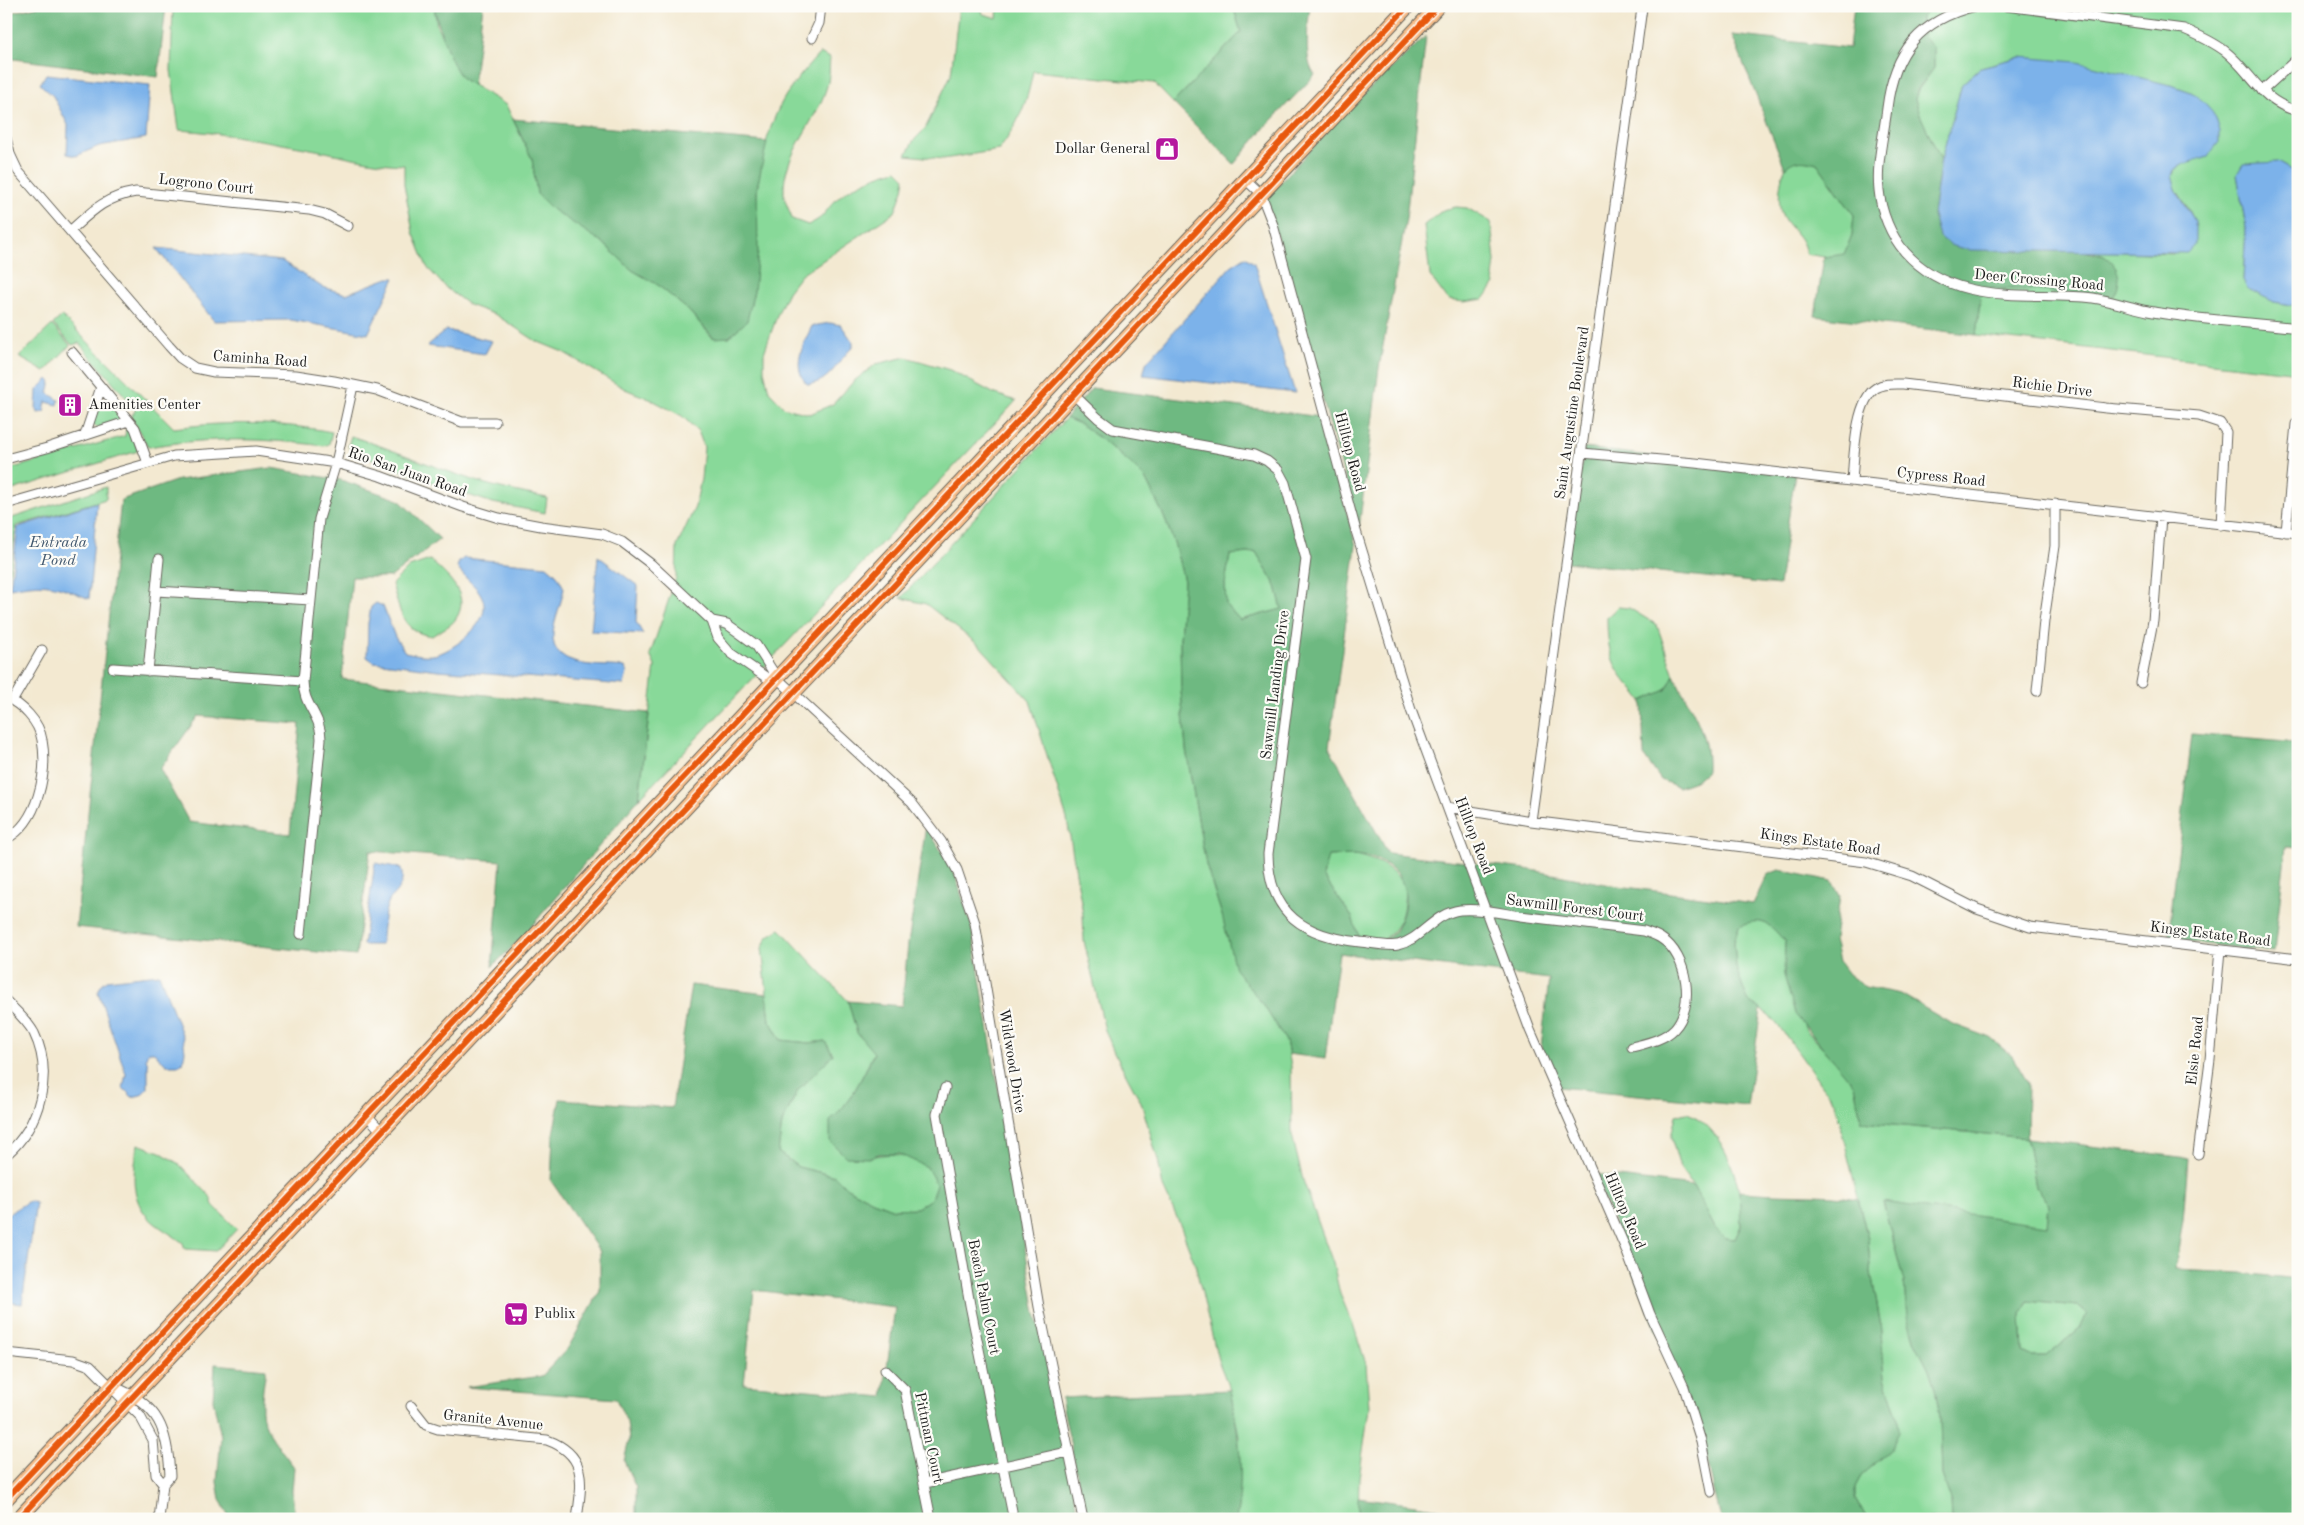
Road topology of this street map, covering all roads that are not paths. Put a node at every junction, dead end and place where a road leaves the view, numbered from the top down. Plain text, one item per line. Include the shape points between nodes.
1 (821, 6) edge
2 (1408, 6) edge
3 (1438, 6) edge
4 (1976, 6) edge
5 (2006, 6) edge
6 (1642, 8) dead end
7 (812, 38) dead end
8 (2298, 58) edge
9 (2262, 90) junction
10 (2298, 111) edge
11 (6, 138) edge
12 (1245, 179) junction
13 (1260, 194) junction
14 (348, 226) dead end
15 (70, 230) junction
16 (2298, 328) edge
17 (72, 352) dead end
18 (352, 386) junction
19 (101, 387) junction
20 (1073, 394) junction
21 (129, 421) junction
22 (496, 422) dead end
23 (2296, 424) dead end
24 (85, 436) junction
25 (1582, 453) junction
26 (6, 459) edge
27 (148, 463) junction
28 (336, 463) junction
29 (1852, 481) junction
30 (6, 504) edge
31 (2056, 504) junction
32 (2161, 517) junction
33 (2221, 525) junction
34 (2286, 532) junction
35 (2298, 533) edge
36 (159, 559) dead end
37 (156, 591) junction
38 (311, 600) junction
39 (712, 621) junction
40 (42, 650) dead end
41 (113, 668) dead end
42 (148, 671) junction
43 (775, 680) junction
44 (303, 681) junction
45 (2141, 683) dead end
46 (2037, 691) dead end
47 (793, 692) junction
48 (10, 698) edge
49 (1447, 807) junction
50 (1531, 821) junction
51 (6, 839) edge
52 (1486, 910) junction
53 (301, 934) dead end
54 (2220, 950) junction
55 (2298, 959) edge
56 (6, 1002) edge
57 (1632, 1047) dead end
58 (945, 1088) dead end
59 (367, 1115) junction
60 (381, 1131) junction
61 (2198, 1154) dead end
62 (6, 1155) edge
63 (6, 1353) edge
64 (886, 1370) dead end
65 (112, 1386) junction
66 (130, 1399) junction
67 (412, 1406) dead end
68 (1068, 1452) junction
69 (1003, 1466) junction
70 (925, 1483) junction
71 (162, 1484) junction
72 (1711, 1492) dead end
73 (6, 1499) edge
74 (1012, 1511) dead end
75 (18, 1519) edge
76 (159, 1519) edge
77 (578, 1519) edge
78 (931, 1519) edge
79 (1082, 1519) edge

1 - 7 street via 819,23
2 - 12 highway
3 - 13 highway
4 - 16 street, Deer Crossing Road via 1958,11 1923,29 1902,56 1891,82 1879,190 1895,238 1916,264 1946,283 1968,290 2091,298 2148,311
5 - 9 street via 2184,29 2225,51
6 - 25 street, Saint Augustine Boulevard
8 - 9 street
9 - 10 street via 2277,104
11 - 15 street, Caminha Road via 18,171
12 - 13 street, Hilltop Road
12 - 43 highway
13 - 20 highway
13 - 49 street, Hilltop Road via 1273,225 1381,614 1411,710
14 - 15 street, Logrono Court via 325,214 308,210 136,192 120,194 103,202
15 - 18 street, Caminha Road via 169,346 195,368 214,372 296,375
17 - 19 street
18 - 22 street, Caminha Road via 377,390 462,422
18 - 28 street
19 - 21 street
19 - 24 street
20 - 47 highway
20 - 52 street, Sawmill Landing Drive via 1114,429 1254,455 1278,470 1285,483 1306,559 1268,854 1272,883 1290,915 1302,926 1333,939 1396,945 1410,940 1446,913
21 - 24 street
21 - 27 street via 135,428
23 - 34 street
24 - 26 street
25 - 29 street, Cypress Road
25 - 50 street, Saint Augustine Boulevard
27 - 28 street, Rio San Juan Road via 174,456 256,451
27 - 30 street, Rio San Juan Road
28 - 38 street via 319,519
28 - 39 street, Rio San Juan Road via 499,518 602,534 622,542 651,564
29 - 31 street, Cypress Road
29 - 33 street, Richie Drive via 1863,404 1870,392 1882,385 1903,384 2198,416 2220,423 2226,432
31 - 32 street, Cypress Road
31 - 46 street via 2055,546
32 - 33 street, Cypress Road
32 - 45 street via 2153,621
33 - 34 street, Cypress Road
34 - 35 street, Cypress Road
36 - 37 street
37 - 38 street
37 - 42 street
38 - 44 street
39 - 43 street, Rio San Juan Road via 718,638 731,653
39 - 43 street, Rio San Juan Road via 726,624 756,645
40 - 48 street
41 - 42 street
42 - 44 street
43 - 47 street, Wildwood Drive
43 - 59 highway
44 - 53 street via 307,703 318,717 321,739
47 - 60 highway
47 - 68 street, Wildwood Drive via 918,810 947,850 966,891 975,923 1038,1306
48 - 51 street via 27,712 35,724 42,739 43,758 39,796 33,814
49 - 50 street, Kings Estate Road
49 - 52 street, Hilltop Road
50 - 54 street, Kings Estate Road via 1866,862 1912,876 1978,909 2030,927
52 - 57 street, Sawmill Forest Court via 1644,931 1671,947 1688,986 1687,1004 1680,1021 1666,1035
52 - 72 street, Hilltop Road via 1530,1030 1684,1387 1701,1441
54 - 55 street, Kings Estate Road
54 - 61 street, Elsie Road
56 - 62 street via 33,1033 43,1072 33,1121 26,1134
58 - 69 street, Beach Palm Court via 937,1114 970,1305
59 - 60 street
59 - 65 highway
60 - 66 highway
63 - 65 street via 82,1362
64 - 70 street, Pittman Court via 905,1390
65 - 66 street
65 - 73 highway
66 - 71 street via 153,1440 156,1475
66 - 71 street via 156,1415 164,1434 170,1476
66 - 75 highway
67 - 77 street, Granite Avenue via 426,1425 438,1429 547,1440 561,1445 572,1455 582,1479
68 - 69 street
68 - 79 street, Wildwood Drive
69 - 70 street
69 - 74 street, Beach Palm Court
70 - 78 street, Pittman Court
71 - 76 street

